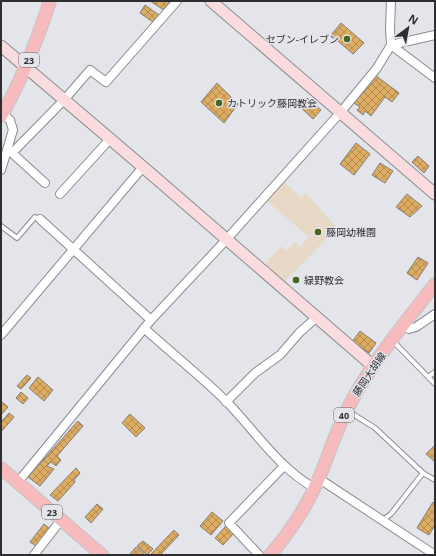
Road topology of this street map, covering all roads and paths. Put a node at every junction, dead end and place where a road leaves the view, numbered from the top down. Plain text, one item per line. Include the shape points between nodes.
1 (50, 1) edge
2 (177, 1) edge
3 (211, 1) edge
4 (393, 2) edge
5 (435, 35) edge
6 (391, 45) junction
7 (1, 46) edge
8 (26, 68) junction
9 (435, 78) edge
10 (64, 100) junction
11 (340, 113) junction
12 (2, 115) edge
13 (110, 139) junction
14 (10, 152) junction
15 (143, 167) junction
16 (1, 170) edge
17 (44, 183) dead end
18 (60, 194) dead end
19 (435, 194) edge
20 (40, 219) joint
21 (1, 226) edge
22 (226, 240) junction
23 (74, 249) junction
24 (435, 284) edge
25 (434, 316) edge
26 (316, 318) junction
27 (151, 320) junction
28 (402, 326) junction
29 (144, 328) junction
30 (1, 335) edge
31 (392, 340) junction
32 (373, 366) junction
33 (435, 372) edge
34 (428, 378) junction
35 (435, 384) edge
36 (226, 402) junction
37 (347, 410) junction
38 (284, 466) junction
39 (1, 468) edge
40 (423, 473) junction
41 (435, 480) edge
42 (18, 482) junction
43 (316, 483) junction
44 (61, 520) junction
45 (383, 520) junction
46 (34, 555) edge
47 (102, 555) edge
48 (259, 555) edge
49 (270, 555) edge
50 (435, 555) edge

1 - 8 main road, 23
2 - 10 street via 106,82 90,70
3 - 11 street
4 - 6 street
5 - 6 street
6 - 9 street
6 - 11 street via 377,68
7 - 8 street
8 - 10 street
8 - 12 main road, 23
10 - 13 street
10 - 14 street
11 - 19 street
11 - 22 street
12 - 14 street via 10,120 14,130
13 - 15 street
13 - 18 street
14 - 16 street
14 - 17 street
15 - 22 street
15 - 23 street
20 - 21 lane via 35,217 17,238
20 - 23 street
22 - 26 street
22 - 27 street
23 - 27 street
23 - 30 street
24 - 28 main road, 藤岡大胡線 / 40
25 - 28 street via 416,327 409,329
26 - 32 street
26 - 36 street via 280,355 255,373
27 - 29 street
28 - 31 main road, 藤岡大胡線 / 40
29 - 36 street
29 - 42 street
31 - 32 main road, 藤岡大胡線 / 40
31 - 34 lane
32 - 37 main road, 藤岡大胡線 / 40
33 - 34 lane
34 - 35 lane
36 - 38 street
37 - 40 lane via 375,428
37 - 43 main road, 藤岡大胡線 / 40
38 - 43 street via 301,481
38 - 48 street via 229,523
39 - 42 main road, 23
40 - 41 lane
40 - 45 lane via 396,508
42 - 44 main road, 23
43 - 45 street
43 - 49 main road, 藤岡大胡線 / 40 via 292,526
44 - 46 street
44 - 47 main road, 23
45 - 50 street

